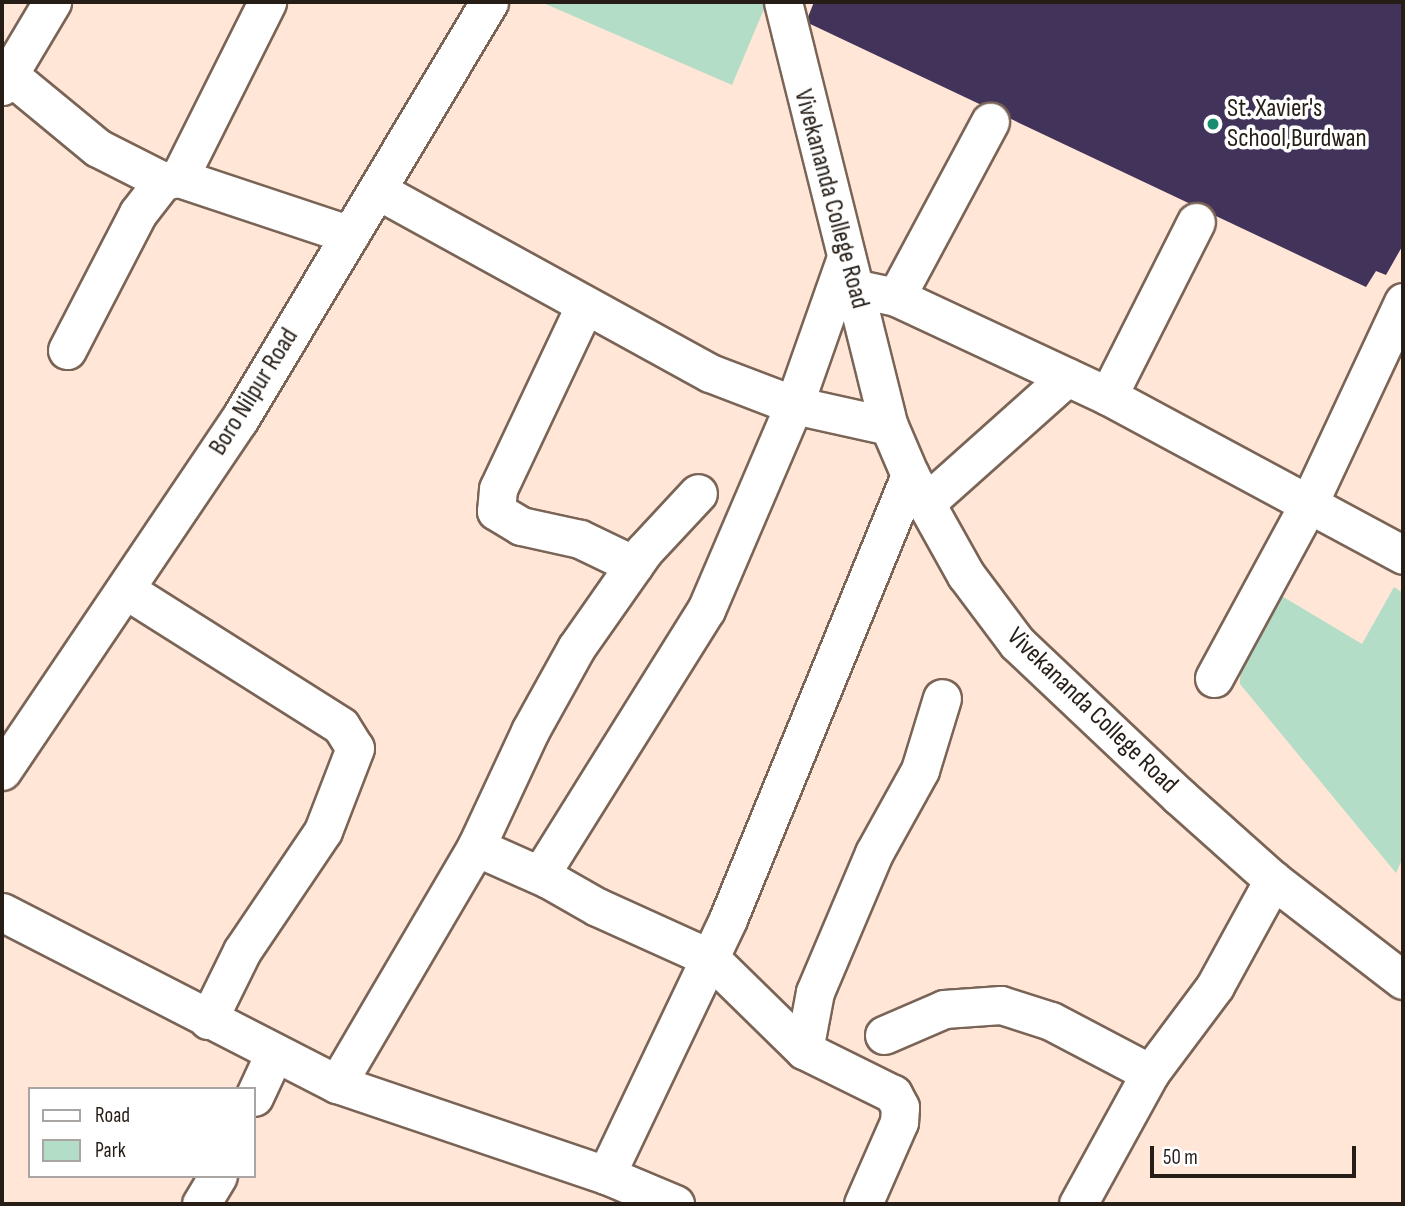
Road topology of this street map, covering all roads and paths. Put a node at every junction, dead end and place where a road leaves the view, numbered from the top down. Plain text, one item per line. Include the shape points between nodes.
1 (52, 2) edge
2 (267, 2) edge
3 (489, 2) edge
4 (783, 2) edge
5 (4, 77) edge
6 (990, 122) dead end
7 (171, 179) junction
8 (377, 190) junction
9 (1196, 222) dead end
10 (350, 235) junction
11 (850, 272) junction
12 (896, 297) junction
13 (1403, 302) edge
14 (584, 307) junction
15 (67, 349) dead end
16 (1067, 377) junction
17 (1108, 396) junction
18 (794, 405) junction
19 (889, 426) junction
20 (918, 489) junction
21 (698, 493) dead end
22 (1309, 503) junction
23 (1403, 555) edge
24 (634, 565) junction
25 (126, 590) junction
26 (1214, 678) dead end
27 (943, 698) dead end
28 (7, 752) edge
29 (476, 847) junction
30 (548, 879) junction
31 (1273, 880) junction
32 (2, 912) edge
33 (710, 958) junction
34 (1403, 980) edge
35 (208, 1020) junction
36 (884, 1035) dead end
37 (804, 1050) junction
38 (274, 1054) junction
39 (1150, 1073) junction
40 (337, 1084) junction
41 (256, 1093) edge
42 (606, 1175) junction
43 (217, 1178) edge
44 (1092, 1200) edge
45 (201, 1204) edge
46 (675, 1204) edge
47 (863, 1204) edge

1 - 5 street
2 - 7 street
3 - 8 street, Boro Nilpur Road
4 - 11 street, Vivekananda College Road
5 - 7 street via 98,148
6 - 12 street
7 - 10 street
7 - 15 street via 138,213
8 - 10 street, Boro Nilpur Road
8 - 14 street
9 - 17 street
10 - 25 street, Boro Nilpur Road via 239,420
11 - 12 street
11 - 18 street
11 - 19 street, Vivekananda College Road
12 - 16 street
13 - 22 street
14 - 18 street via 710,373
14 - 24 street via 498,489 496,511 521,526 580,538
16 - 17 street
16 - 20 street
17 - 22 street
18 - 19 street
18 - 30 street via 706,610 561,837 547,864
19 - 20 street, Vivekananda College Road
20 - 31 street, Vivekananda College Road via 966,575 1017,643
20 - 33 street
21 - 24 street
22 - 23 street
22 - 26 street
24 - 29 street via 570,660 530,731
25 - 28 street, Boro Nilpur Road
25 - 35 street via 341,726 355,748 323,831 242,951
27 - 37 street via 920,771 874,853 815,992
29 - 30 street
29 - 40 street
30 - 33 street via 655,937
31 - 34 street, Vivekananda College Road
31 - 39 street via 1215,986
32 - 35 street
33 - 37 street
33 - 42 street
35 - 38 street
36 - 39 street via 943,1009 1001,1005 1051,1021
37 - 47 street via 893,1094 901,1107
38 - 40 street
38 - 41 street
39 - 44 street
40 - 42 street
42 - 46 street
43 - 45 street

